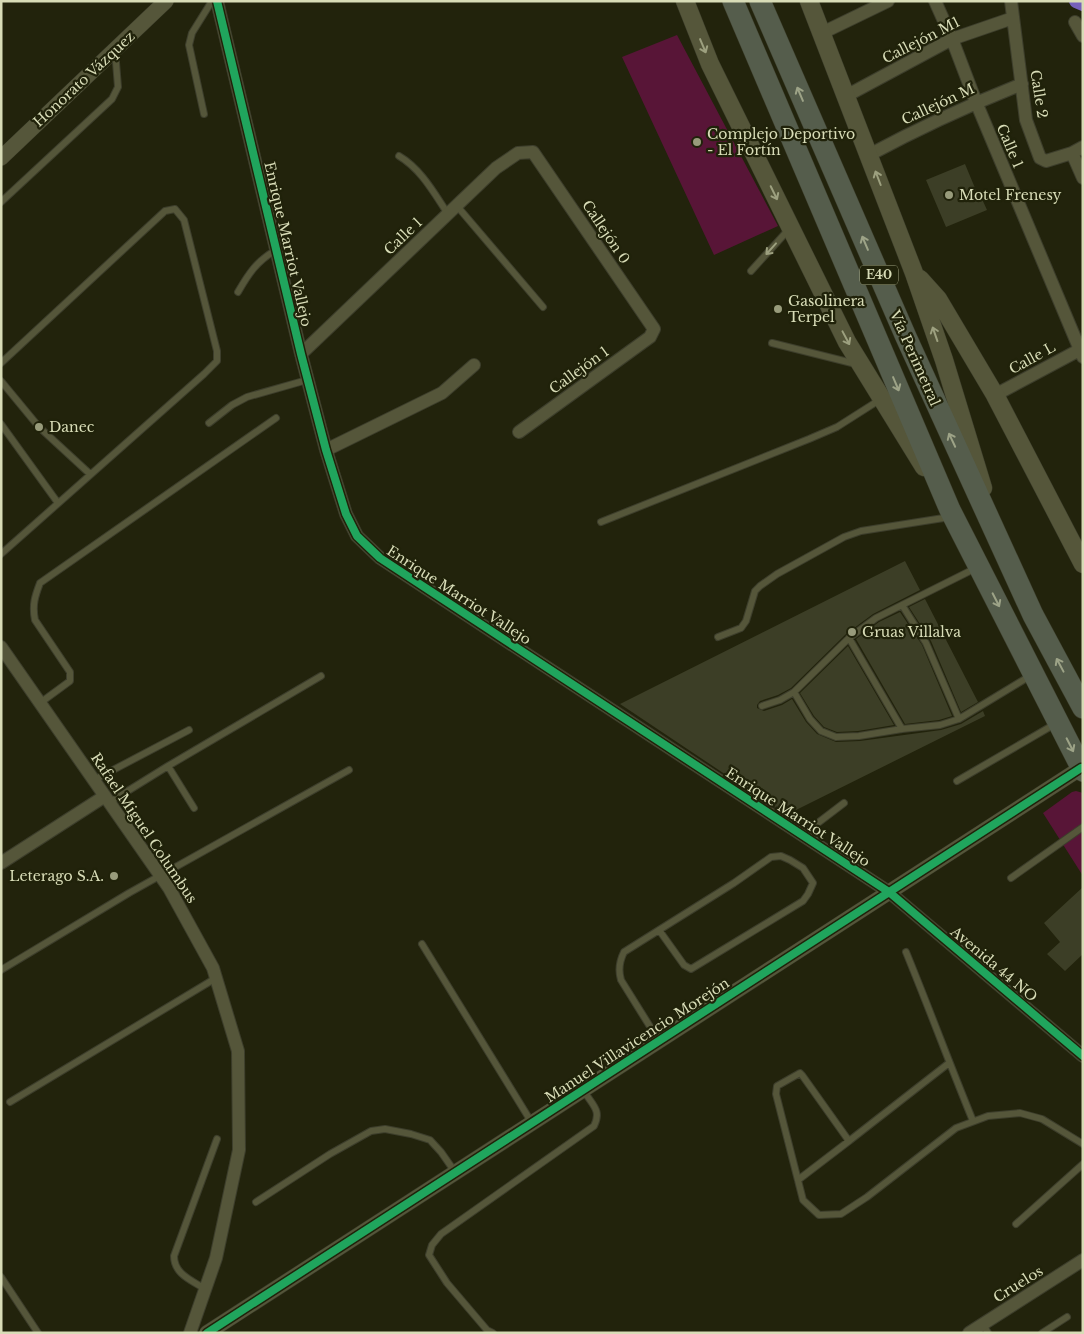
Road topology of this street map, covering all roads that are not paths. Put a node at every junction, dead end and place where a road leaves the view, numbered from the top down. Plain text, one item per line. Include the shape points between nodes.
1 (166, 1) edge
2 (212, 1) edge
3 (217, 1) edge
4 (684, 1) edge
5 (733, 1) edge
6 (760, 1) edge
7 (809, 1) edge
8 (888, 1) edge
9 (935, 1) edge
10 (1011, 1) edge
11 (1013, 18) junction
12 (1075, 22) dead end
13 (822, 33) junction
14 (1083, 36) edge
15 (952, 39) junction
16 (115, 50) junction
17 (1022, 84) junction
18 (846, 96) junction
19 (976, 102) junction
20 (204, 114) dead end
21 (1077, 150) edge
22 (533, 152) joint
23 (870, 155) junction
24 (399, 156) dead end
25 (1, 158) edge
26 (1083, 178) edge
27 (1, 202) edge
28 (452, 210) junction
29 (791, 227) junction
30 (276, 250) junction
31 (750, 272) dead end
32 (914, 273) junction
33 (238, 292) dead end
34 (543, 307) dead end
35 (654, 329) joint
36 (772, 342) dead end
37 (1082, 351) edge
38 (301, 354) junction
39 (1, 363) edge
40 (474, 365) dead end
41 (862, 365) junction
42 (307, 380) junction
43 (1, 381) edge
44 (996, 395) junction
45 (882, 398) junction
46 (276, 418) dead end
47 (209, 423) dead end
48 (1, 424) edge
49 (519, 432) dead end
50 (326, 450) junction
51 (90, 474) junction
52 (58, 503) junction
53 (952, 513) junction
54 (601, 522) dead end
55 (1002, 548) junction
56 (1, 554) edge
57 (1081, 556) edge
58 (979, 566) junction
59 (902, 605) junction
60 (718, 637) dead end
61 (849, 638) junction
62 (1, 647) edge
63 (1034, 674) junction
64 (321, 676) dead end
65 (794, 692) junction
66 (40, 703) junction
67 (762, 706) dead end
68 (1083, 708) edge
69 (959, 719) junction
70 (1058, 722) junction
71 (902, 729) junction
72 (189, 730) dead end
73 (168, 766) junction
74 (1082, 769) edge
75 (349, 770) dead end
76 (94, 780) junction
77 (957, 781) dead end
78 (108, 799) junction
79 (844, 803) dead end
80 (194, 808) dead end
81 (1083, 827) edge
82 (802, 835) junction
83 (1, 863) edge
84 (161, 876) junction
85 (1011, 878) dead end
86 (889, 892) junction
87 (660, 930) junction
88 (422, 944) dead end
89 (906, 952) dead end
90 (1, 970) edge
91 (216, 978) junction
92 (659, 1041) junction
93 (1083, 1056) edge
94 (949, 1063) junction
95 (583, 1090) junction
96 (10, 1102) dead end
97 (973, 1121) junction
98 (532, 1123) junction
99 (217, 1139) dead end
100 (849, 1141) junction
101 (1083, 1144) edge
102 (1083, 1164) edge
103 (455, 1172) junction
104 (798, 1180) junction
105 (256, 1202) dead end
106 (1016, 1224) dead end
107 (1083, 1260) edge
108 (1, 1277) edge
109 (205, 1289) junction
110 (1067, 1317) dead end
111 (985, 1328) edge
112 (38, 1333) edge
113 (190, 1333) edge
114 (207, 1333) edge
115 (493, 1333) edge
116 (969, 1333) edge
117 (1042, 1333) edge

1 - 16 street, Honorato Vázquez
2 - 20 lane via 192,33 189,45
3 - 30 street, Enrique Marriot Vallejo
4 -> 29 main road, Vía Perimetral via 710,64
5 -> 53 highway, Vía Perimetral / E40
55 -> 6 highway, Vía Perimetral / E40
7 - 13 main road, Vía Perimetral
8 - 13 street
9 - 15 street, Calle 1
10 - 11 street, Calle 2
11 - 15 street, Callejón M1
11 - 17 street, Calle 2
12 - 14 street
13 - 18 main road, Vía Perimetral
15 - 18 street, Callejón M1
15 - 19 street, Calle 1
16 - 25 street, Honorato Vázquez
16 - 27 lane via 118,87 112,100
17 - 19 street, Callejón M
17 - 21 street, Calle 2 via 1026,120 1040,158 1046,161
18 - 23 main road, Vía Perimetral
19 - 23 street, Callejón M
19 - 37 street, Calle 1
21 - 26 street, Calle 2
22 - 28 street, Calle 1 via 518,153 496,168
22 - 35 street, Callejón 0
32 -> 23 main road, Vía Perimetral
24 - 28 lane via 410,163
28 - 34 lane
28 - 38 street, Calle 1
29 -> 31 lane
29 -> 41 main road, Vía Perimetral via 847,342
30 - 33 lane via 258,263
30 - 38 street, Enrique Marriot Vallejo
32 - 44 main road, Vía Perimetral via 938,299
55 -> 32 main road, Vía Perimetral
35 - 49 street, Callejón 1 via 650,337
36 - 41 lane
37 - 44 street, Calle L
38 - 42 street, Enrique Marriot Vallejo
39 - 51 lane via 165,211 175,209 184,220 217,360
40 - 50 street via 442,392
41 - 45 main road, Vía Perimetral
42 - 47 lane via 247,397
42 - 50 street, Enrique Marriot Vallejo
43 - 51 lane via 39,427
44 - 57 main road, Vía Perimetral
45 - 53 main road, Vía Perimetral
45 - 54 lane via 837,427 809,440
46 - 66 lane via 40,583 34,597 35,620 70,672 70,681
48 - 52 lane
50 - 82 street, Enrique Marriot Vallejo via 346,514 357,536 380,558
51 - 52 lane
52 - 56 lane
53 - 58 highway, Vía Perimetral / E40
53 - 60 lane via 844,537 760,586 754,591 741,628
68 -> 55 highway, Vía Perimetral / E40 via 1033,615
58 - 59 lane
58 -> 63 highway, Vía Perimetral / E40
59 - 61 lane via 876,618
59 - 69 lane via 926,643
61 - 65 lane
61 - 71 lane
62 - 66 street, Rafael Miguel Columbus
63 - 69 lane
63 - 70 highway, Vía Perimetral / E40
64 - 73 lane
65 - 67 lane
65 - 71 lane via 821,731 836,737
66 - 76 street, Rafael Miguel Columbus
69 - 71 lane via 940,726
70 -> 74 highway, Vía Perimetral / E40
70 - 77 lane
72 - 76 lane
73 - 78 lane
73 - 80 lane
74 - 86 street, Manuel Villavicencio Morejón
75 - 84 lane
76 - 78 street, Rafael Miguel Columbus
78 - 83 street
78 - 84 street, Rafael Miguel Columbus
79 - 82 lane
81 - 85 lane
82 - 86 street, Enrique Marriot Vallejo
84 - 90 lane
84 - 91 street, Rafael Miguel Columbus
86 - 92 street, Manuel Villavicencio Morejón
86 - 93 street, Avenida 44 NO
87 - 87 lane via 771,857 781,856 803,868 813,883 803,901 691,969 684,965
87 - 92 lane via 624,952 618,972
88 - 98 lane
89 - 94 lane
91 - 96 lane
91 - 109 street, Rafael Miguel Columbus via 238,1051 239,1150 216,1258
92 - 95 street, Manuel Villavicencio Morejón
94 - 97 lane
94 - 100 lane
95 - 98 street, Manuel Villavicencio Morejón
95 - 115 lane via 598,1112 594,1126 441,1234 432,1245 429,1255 447,1283
97 - 101 lane via 1020,1113 1042,1119
97 - 104 lane via 956,1128 841,1214 819,1215 803,1200
98 - 103 street, Manuel Villavicencio Morejón
99 - 109 lane via 174,1256 178,1271
100 - 104 lane
100 - 104 lane via 800,1073 777,1086 776,1094
102 - 106 lane
103 - 105 lane via 430,1140 386,1129 371,1131
103 - 114 street, Manuel Villavicencio Morejón
107 - 111 street, Cruelos
108 - 112 lane
109 - 113 street, Rafael Miguel Columbus
110 - 117 lane
111 - 116 street, Cruelos

